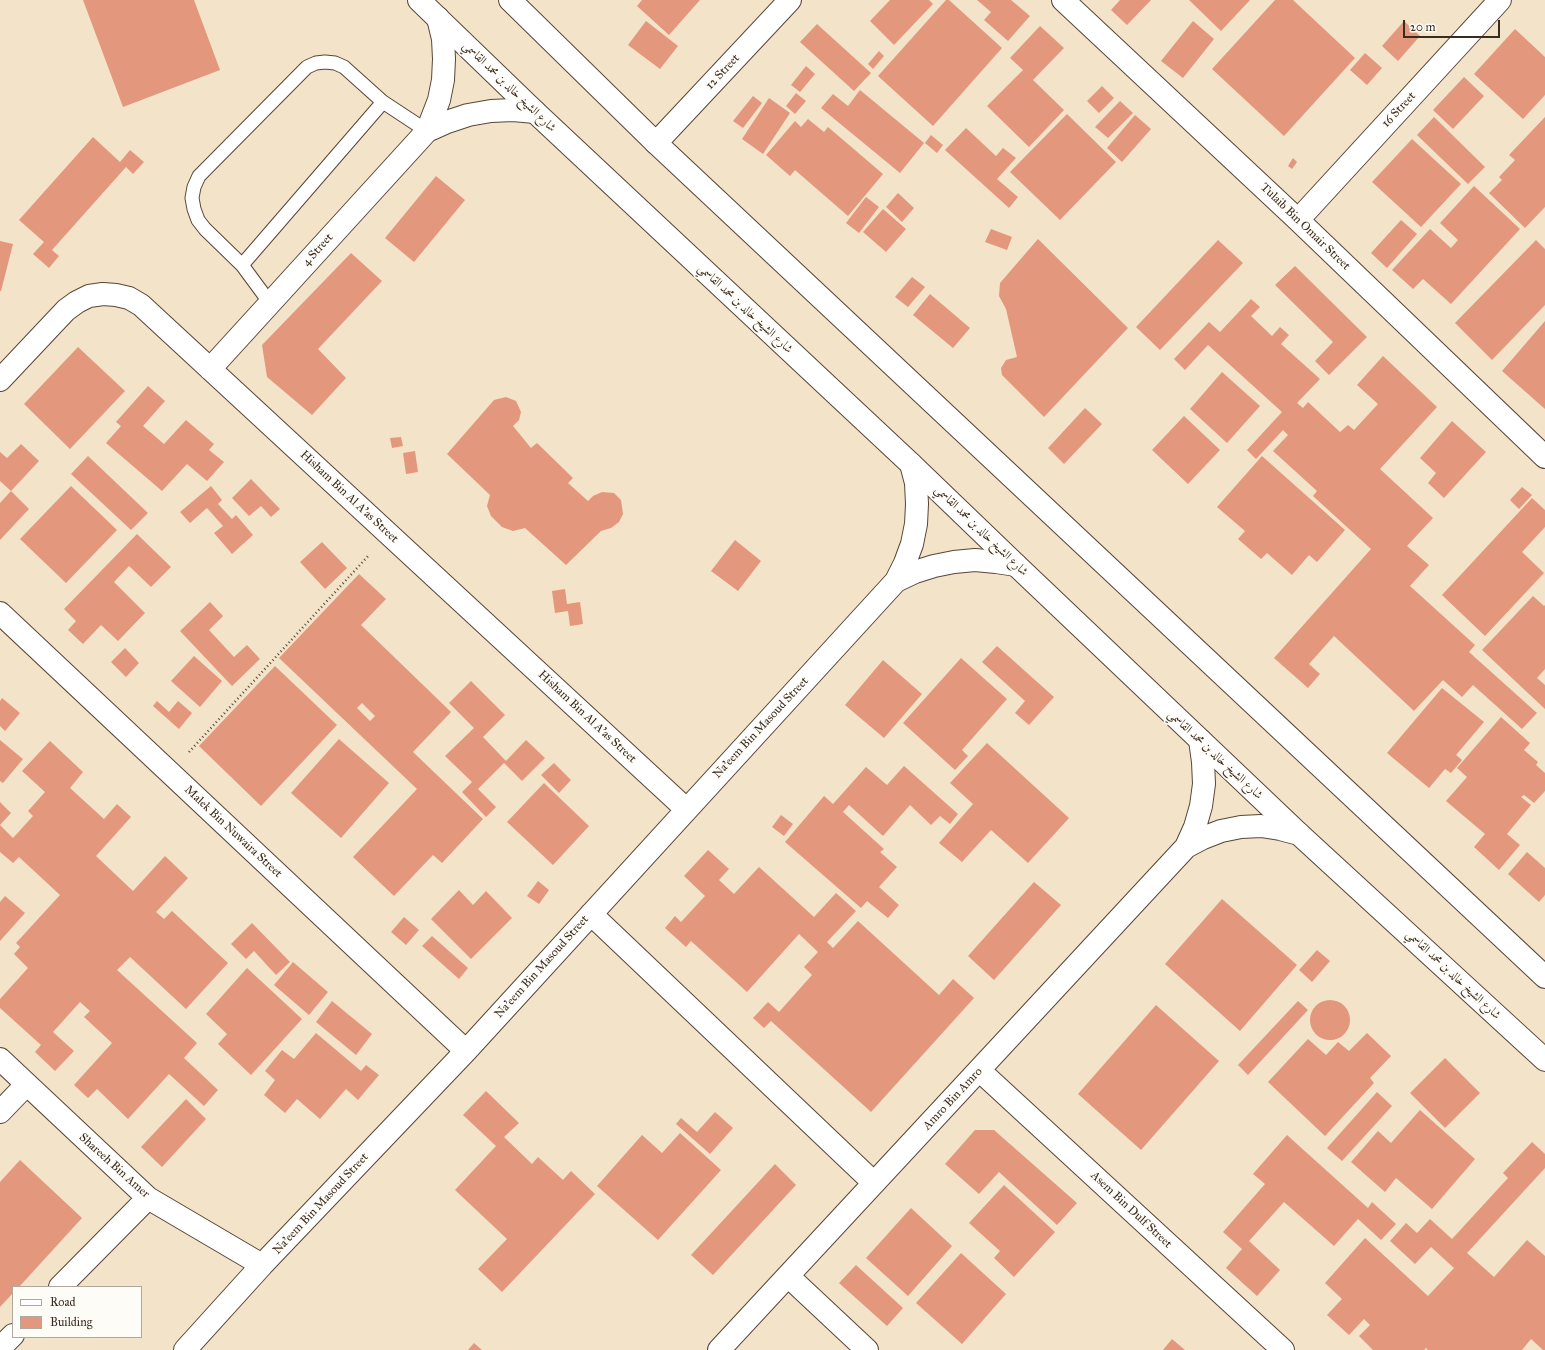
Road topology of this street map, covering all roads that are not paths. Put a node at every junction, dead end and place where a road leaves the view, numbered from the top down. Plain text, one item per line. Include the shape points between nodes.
1 (419, 0) edge
2 (510, 0) edge
3 (790, 0) edge
4 (1063, 0) edge
5 (1500, 0) edge
6 (438, 18) junction
7 (383, 102) junction
8 (535, 112) junction
9 (426, 131) junction
10 (656, 144) junction
11 (1298, 220) junction
12 (242, 266) junction
13 (270, 304) junction
14 (210, 369) junction
15 (0, 380) edge
16 (1545, 457) edge
17 (911, 464) junction
18 (1016, 565) junction
19 (896, 581) junction
20 (0, 613) edge
21 (1200, 740) junction
22 (686, 809) junction
23 (1299, 834) junction
24 (1186, 847) junction
25 (591, 914) junction
26 (1545, 977) edge
27 (466, 1051) junction
28 (0, 1059) edge
29 (1545, 1060) edge
30 (979, 1070) junction
31 (26, 1085) junction
32 (0, 1112) edge
33 (874, 1183) junction
34 (148, 1198) junction
35 (262, 1265) junction
36 (788, 1276) junction
37 (61, 1286) edge
38 (12, 1336) edge
39 (0, 1348) edge
40 (184, 1350) edge
41 (719, 1350) edge
42 (867, 1350) edge
43 (1283, 1350) edge

1 - 6 street, شارع الشيخ خالد بن محمد القاسمي
2 - 10 street
3 - 10 street, 12 Street
4 - 11 street, Tulaib Bin Omair Street
5 - 11 street, 16 Street
6 - 8 street, شارع الشيخ خالد بن محمد القاسمي
6 - 9 street, 4 Street via 443,39 443,80 439,100
7 - 9 lane
7 - 12 lane
7 - 12 lane via 344,67 316,63 307,67 199,176 192,198 198,220
8 - 9 street, 4 Street via 513,110 476,114
8 - 17 street, شارع الشيخ خالد بن محمد القاسمي
9 - 13 street, 4 Street
10 - 26 street
11 - 16 street, Tulaib Bin Omair Street
12 - 13 lane
13 - 14 street, 4 Street
14 - 15 street, Hisham Bin Al A'as Street via 141,305 129,298 103,294 89,296 66,310
14 - 22 street, Hisham Bin Al A'as Street
17 - 18 street, شارع الشيخ خالد بن محمد القاسمي
17 - 19 street, Na'eem Bin Masoud Street via 916,490 916,524 912,544
18 - 19 street, Na'eem Bin Masoud Street via 975,560 954,562 915,572
18 - 21 street, شارع الشيخ خالد بن محمد القاسمي
19 - 22 street, Na'eem Bin Masoud Street
20 - 27 street, Malek Bin Nuwaira Street
21 - 23 street, شارع الشيخ خالد بن محمد القاسمي
21 - 24 street, Amro Bin Amro via 1204,784 1201,806
22 - 25 street, Na'eem Bin Masoud Street
23 - 24 street, Amro Bin Amro via 1261,826 1241,827 1221,831
23 - 29 street, شارع الشيخ خالد بن محمد القاسمي
24 - 30 street, Amro Bin Amro
25 - 27 street, Na'eem Bin Masoud Street
25 - 33 street
27 - 35 street, Na'eem Bin Masoud Street
28 - 31 street, Shareeh Bin Amer
30 - 33 street, Amro Bin Amro
30 - 43 street, Asem Bin Dulf Street
31 - 32 street
31 - 34 street, Shareeh Bin Amer
33 - 36 street, Amro Bin Amro
34 - 35 street, Shareeh Bin Amer
34 - 37 street
35 - 40 street, Na'eem Bin Masoud Street
36 - 41 street, Amro Bin Amro
36 - 42 street
38 - 39 street

